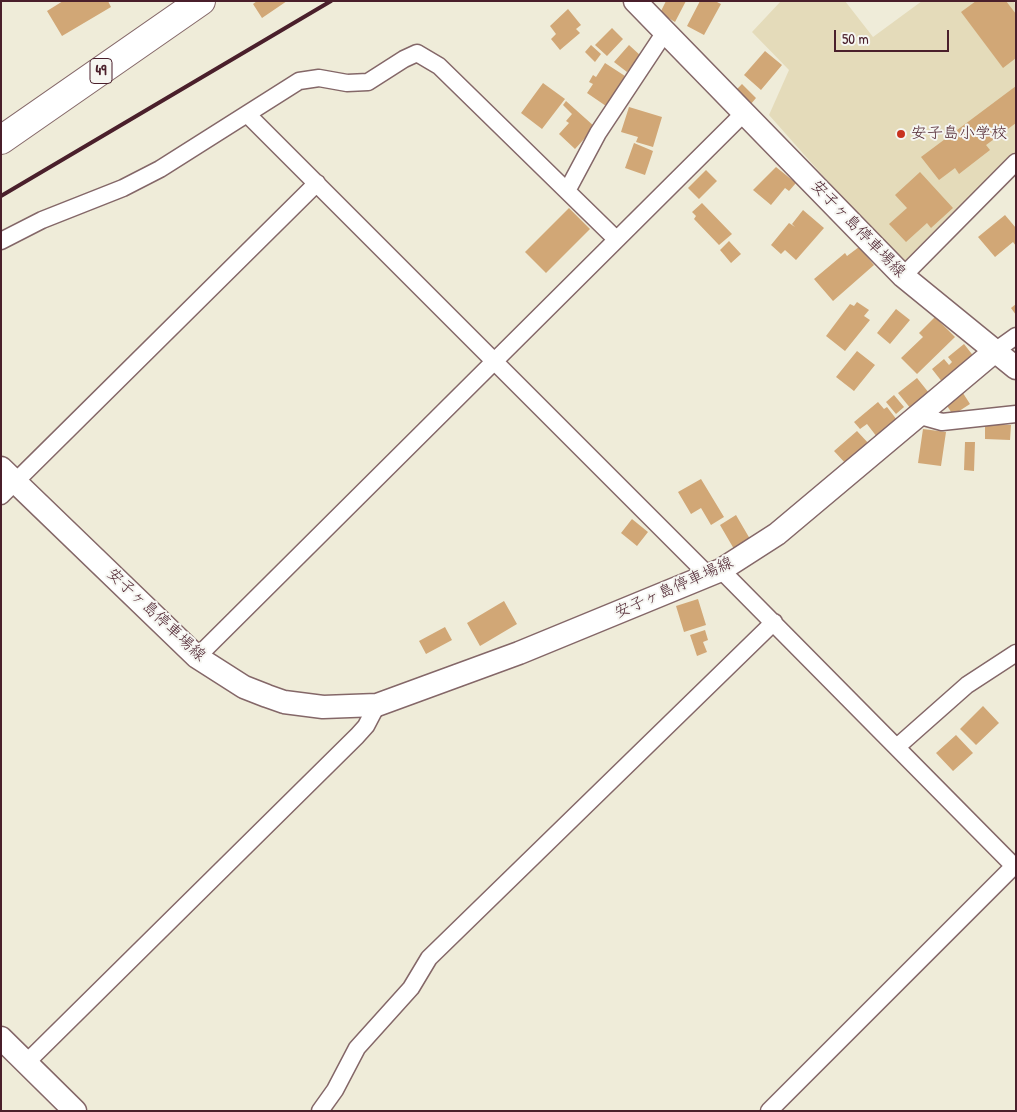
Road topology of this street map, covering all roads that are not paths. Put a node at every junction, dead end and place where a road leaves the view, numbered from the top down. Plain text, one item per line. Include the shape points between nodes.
1 (201, 1) edge
2 (635, 1) edge
3 (665, 32) junction
4 (745, 112) junction
5 (248, 115) junction
6 (1, 140) edge
7 (1016, 162) edge
8 (317, 184) junction
9 (567, 191) junction
10 (616, 239) junction
11 (1, 241) edge
12 (903, 276) junction
13 (1016, 336) edge
14 (995, 351) junction
15 (494, 362) junction
16 (1016, 368) edge
17 (1016, 414) edge
18 (917, 415) junction
19 (6, 482) edge
20 (715, 572) junction
21 (774, 622) junction
22 (1016, 654) edge
23 (197, 657) junction
24 (377, 705) junction
25 (898, 746) junction
26 (1015, 865) edge
27 (1, 1038) edge
28 (26, 1063) junction
29 (75, 1111) edge
30 (320, 1111) edge
31 (769, 1111) edge

1 - 6 highway, 49
2 - 3 main road, 安子ヶ島停車場線
3 - 4 main road, 安子ヶ島停車場線
3 - 9 street via 598,132
4 - 10 street
4 - 12 main road, 安子ヶ島停車場線
5 - 8 street
5 - 9 street via 299,82 318,78 356,84 368,82 417,53 440,66
5 - 11 street via 123,188 42,220
7 - 12 street
8 - 15 street
8 - 19 street
9 - 10 street
10 - 15 street
12 - 14 main road, 安子ヶ島停車場線
13 - 14 street
14 - 16 main road
14 - 18 main road, 安子ヶ島停車場線
15 - 20 street
15 - 23 street
17 - 18 street via 942,422
18 - 20 main road, 安子ヶ島停車場線 via 806,512
19 - 23 main road, 安子ヶ島停車場線
20 - 21 street
20 - 24 main road, 安子ヶ島停車場線 via 519,653
21 - 25 street
21 - 30 street via 429,958 411,988 357,1048
22 - 25 street via 967,685
23 - 24 main road, 安子ヶ島停車場線 via 244,687 284,702 324,707
24 - 28 street via 358,736
25 - 26 street
26 - 31 street
27 - 28 main road
28 - 29 main road

